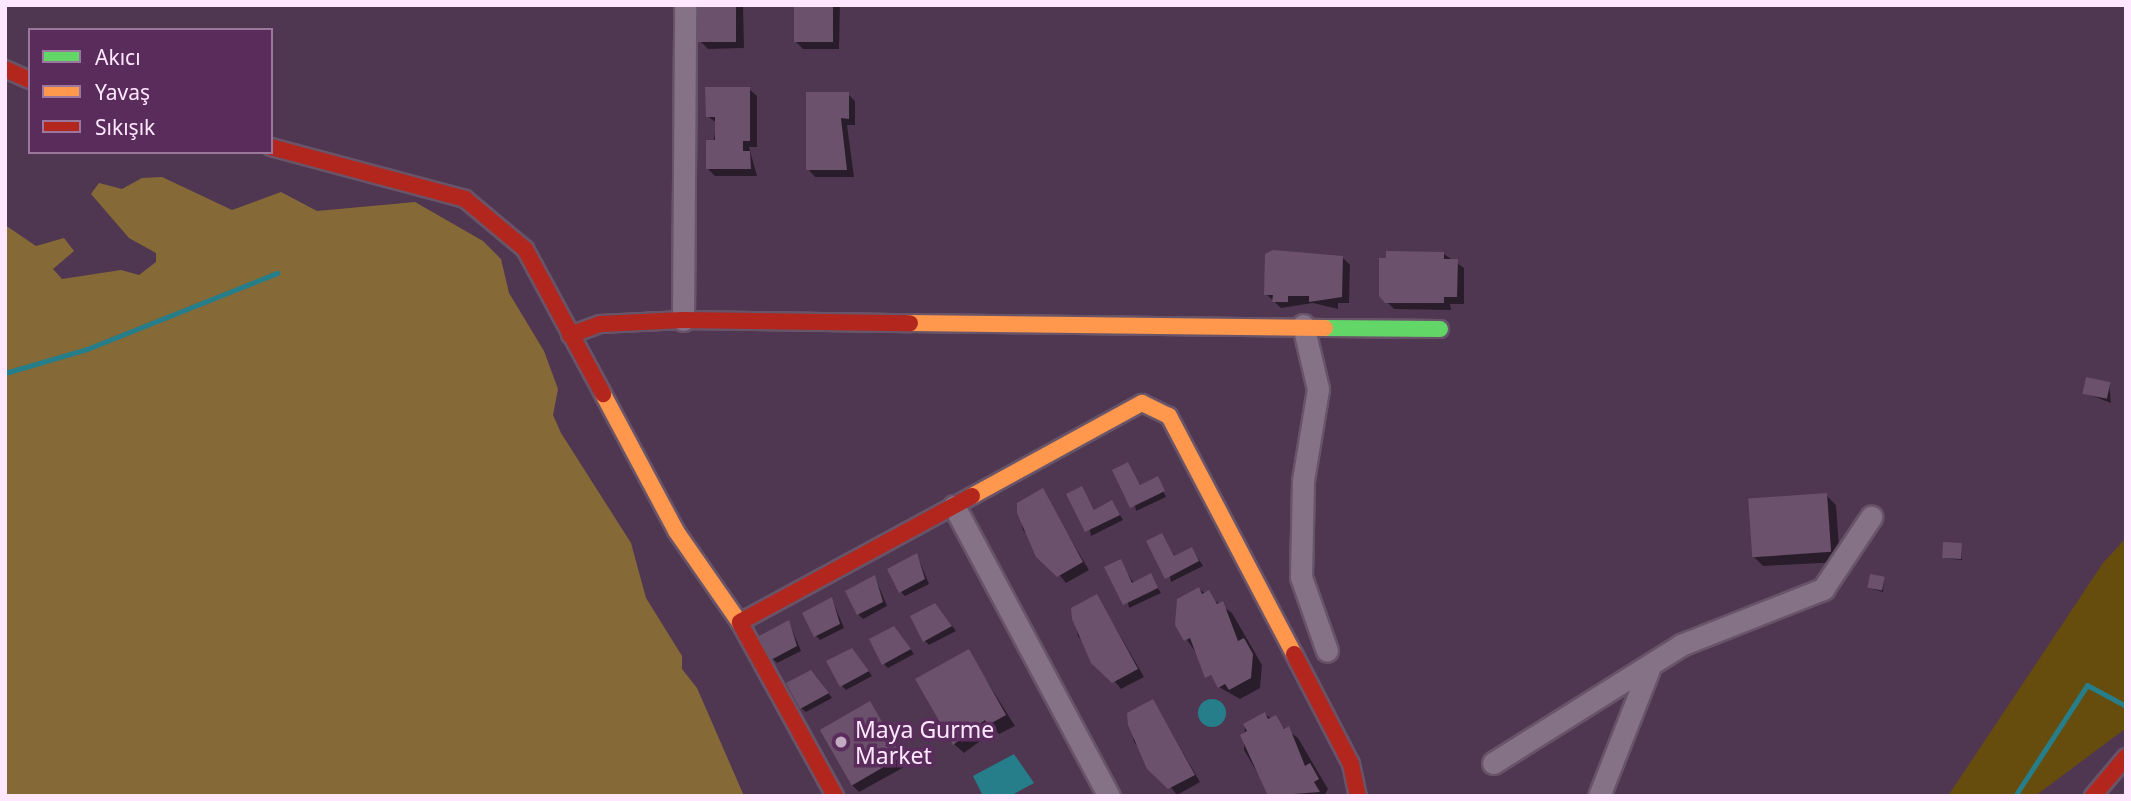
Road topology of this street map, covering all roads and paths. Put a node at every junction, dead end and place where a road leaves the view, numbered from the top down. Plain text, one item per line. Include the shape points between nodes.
1 (685, 5) edge
2 (5, 69) edge
3 (28, 79) edge
4 (273, 149) edge
5 (683, 320) junction
6 (1303, 325) junction
7 (1440, 329) dead end
8 (570, 335) junction
9 (954, 506) junction
10 (1871, 517) dead end
11 (740, 622) junction
12 (1327, 651) dead end
13 (1649, 669) junction
14 (2126, 757) edge
15 (1493, 763) dead end
16 (835, 796) edge
17 (1109, 796) edge
18 (1358, 796) edge
19 (1599, 796) edge
20 (2093, 796) edge

1 - 5 street
2 - 3 main road
4 - 8 main road via 465,199 525,249
5 - 6 main road
5 - 8 main road via 600,324
6 - 7 main road
6 - 12 street via 1318,389 1303,481 1301,577
8 - 11 main road via 676,531
9 - 11 main road
9 - 17 street
9 - 18 main road via 1142,403 1169,416 1351,764
10 - 13 street via 1823,589 1681,645
11 - 16 main road
13 - 15 street via 1530,735
13 - 19 street
14 - 20 main road

